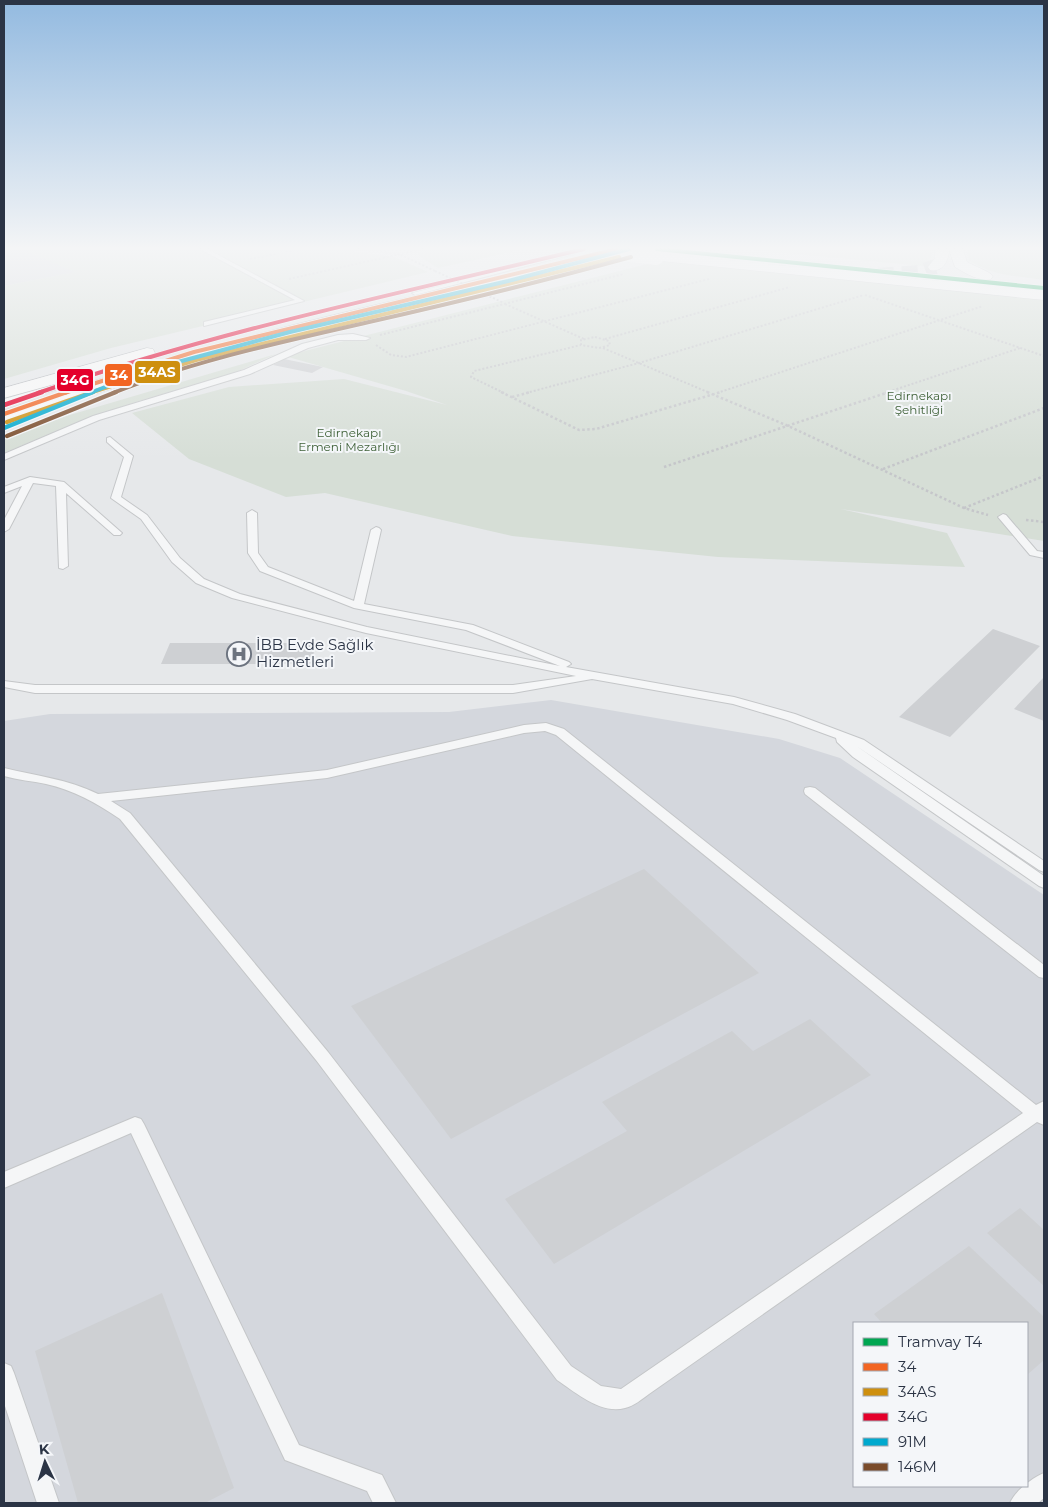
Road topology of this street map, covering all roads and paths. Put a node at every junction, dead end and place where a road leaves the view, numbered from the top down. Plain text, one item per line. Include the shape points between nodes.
1 (225, 319) edge
2 (281, 319) edge
3 (309, 319) edge
4 (325, 319) edge
5 (344, 319) edge
6 (442, 319) edge
7 (541, 319) edge
8 (557, 319) edge
9 (675, 319) edge
10 (784, 319) edge
11 (939, 320) joint
12 (547, 322) junction
13 (206, 324) dead end
14 (366, 338) junction
15 (584, 339) junction
16 (605, 339) junction
17 (581, 345) junction
18 (603, 348) junction
19 (1020, 348) junction
20 (154, 351) junction
21 (1044, 356) edge
22 (638, 363) junction
23 (148, 370) junction
24 (4, 386) edge
25 (53, 388) junction
26 (68, 391) junction
27 (4, 393) edge
28 (715, 394) junction
29 (512, 397) junction
30 (4, 402) edge
31 (4, 407) edge
32 (1044, 408) edge
33 (4, 414) edge
34 (4, 419) edge
35 (786, 425) junction
36 (4, 428) edge
37 (110, 440) dead end
38 (4, 457) edge
39 (664, 467) dead end
40 (883, 469) junction
41 (1044, 476) edge
42 (30, 480) junction
43 (61, 484) junction
44 (4, 490) edge
45 (4, 508) edge
46 (964, 508) junction
47 (14, 509) junction
48 (252, 513) dead end
49 (1003, 517) junction
50 (1044, 522) edge
51 (4, 529) edge
52 (376, 530) dead end
53 (118, 533) dead end
54 (1044, 555) edge
55 (62, 566) dead end
56 (358, 606) junction
57 (597, 677) junction
58 (4, 684) edge
59 (836, 734) junction
60 (4, 772) edge
61 (810, 791) dead end
62 (99, 798) junction
63 (1044, 866) edge
64 (1044, 884) edge
65 (1044, 973) edge
66 (1042, 1117) edge
67 (4, 1180) edge
68 (4, 1373) edge
69 (1044, 1484) edge
70 (48, 1503) edge
71 (385, 1503) edge
72 (1021, 1503) edge

1 - 13 lane
2 - 20 main road
3 - 25 lane
4 - 26 lane via 204,350
5 - 23 main road
6 - 14 path
7 - 12 path
8 - 12 path
9 - 16 path
10 - 22 path
11 - 19 path
11 - 28 path
12 - 14 path via 406,357 391,355
12 - 15 path
14 - 38 lane via 341,338 299,348 247,372 96,418
15 - 16 path
15 - 17 path
16 - 18 path via 611,343
17 - 18 path
17 - 29 path via 474,371 471,376
18 - 22 path
19 - 21 path
19 - 35 path
20 - 24 main road via 92,362
20 - 27 main road
22 - 28 path
22 - 29 path
23 - 34 main road
23 - 36 main road
25 - 30 lane
25 - 31 lane
26 - 31 lane
26 - 33 lane
28 - 29 path via 596,429 579,430
28 - 35 path
32 - 40 path
35 - 39 path
35 - 40 path
37 - 57 lane via 129,456 116,498 144,517 176,560 200,581 236,596 366,630
40 - 46 path
41 - 46 path
42 - 43 lane
42 - 44 lane
42 - 47 lane
43 - 53 lane
43 - 55 lane
45 - 47 lane
46 - 49 path
47 - 51 lane
48 - 56 lane via 253,553 264,568
49 - 50 path
49 - 54 lane via 1034,553
52 - 56 lane
56 - 57 lane via 469,627
57 - 58 lane via 513,689 35,689
57 - 59 lane via 734,701
59 - 63 lane via 860,743
59 - 64 lane via 857,754
60 - 62 lane via 54,782
61 - 65 lane
62 - 66 lane via 327,774 524,729 546,727 560,732
62 - 66 lane via 125,816 322,1056 564,1373 598,1396 623,1399 642,1388
67 - 71 lane via 135,1124 292,1453 374,1483
68 - 70 lane
69 - 72 lane

